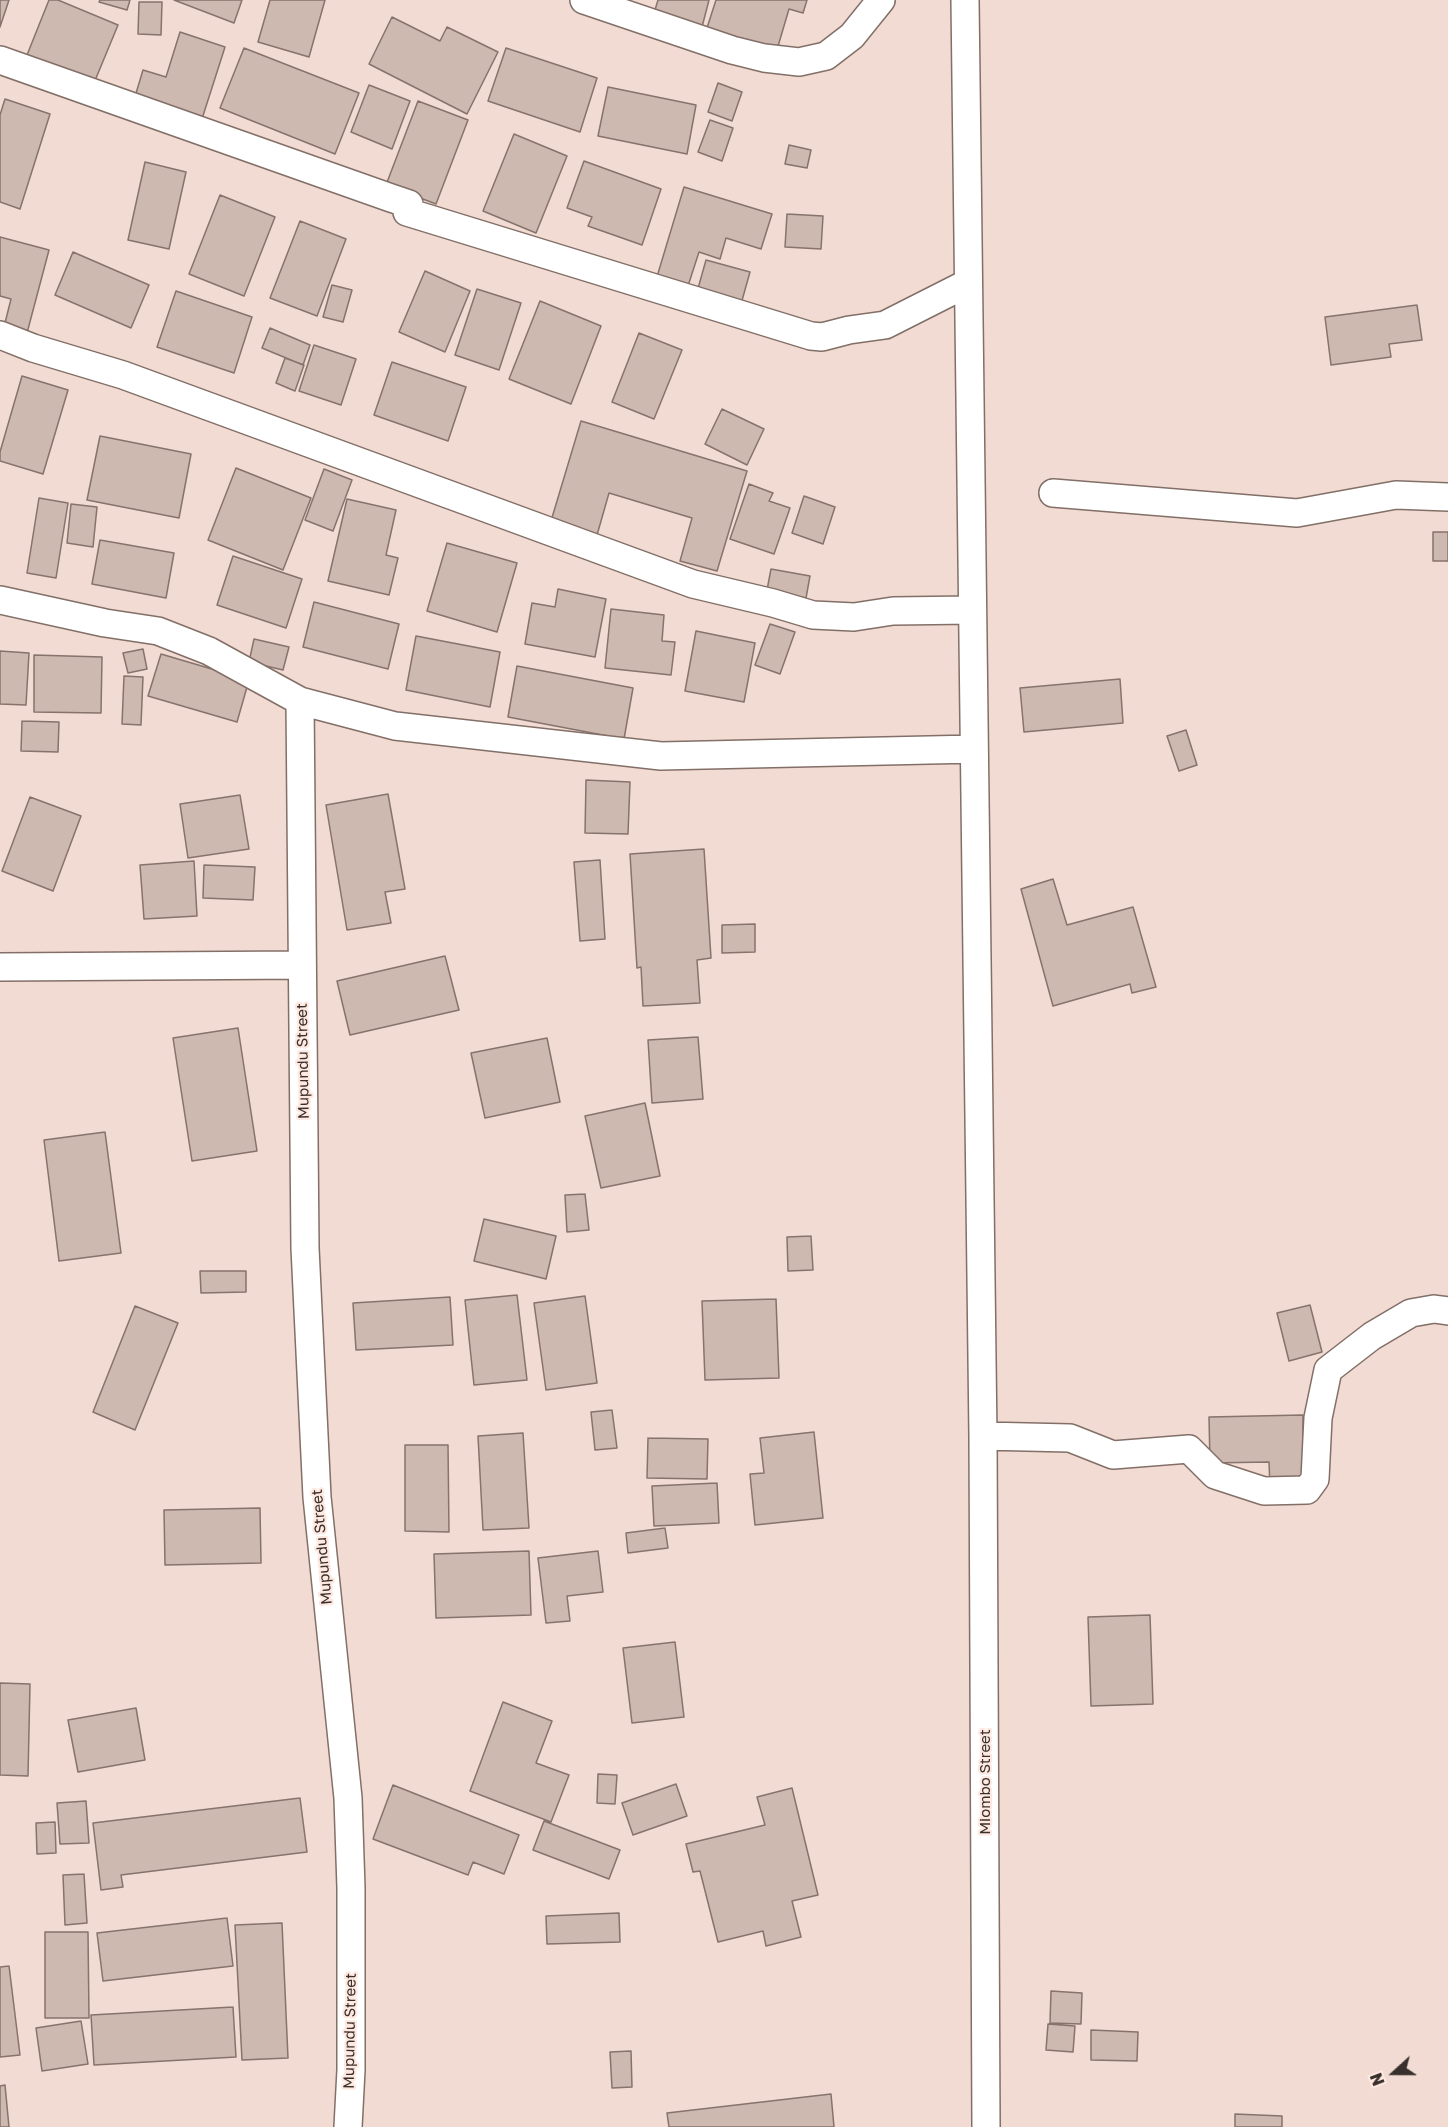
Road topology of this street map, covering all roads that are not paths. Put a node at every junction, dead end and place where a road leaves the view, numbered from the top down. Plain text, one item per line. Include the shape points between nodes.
1 (584, 0) edge
2 (882, 0) edge
3 (965, 0) edge
4 (0, 60) edge
5 (968, 283) junction
6 (0, 335) edge
7 (1053, 493) dead end
8 (1448, 497) edge
9 (0, 600) edge
10 (972, 610) junction
11 (300, 701) junction
12 (974, 749) junction
13 (302, 965) junction
14 (0, 967) edge
15 (1448, 1311) edge
16 (983, 1436) junction
17 (348, 2127) edge
18 (986, 2127) edge

1 - 2 street via 732,50 799,62 826,56 852,36
3 - 5 street, Miombo Street
4 - 5 street via 409,204 407,212 811,336 885,325
5 - 10 street, Miombo Street
6 - 10 street via 123,375 693,584 813,615 854,617 893,611
7 - 8 street via 1297,513 1396,495
9 - 11 street via 158,631 209,651
10 - 12 street, Miombo Street
11 - 12 street via 395,726 661,756
11 - 13 street, Mupundu Street
12 - 16 street, Miombo Street
13 - 14 street
13 - 17 street, Mupundu Street via 305,1248 317,1497 348,1798
15 - 16 street via 1411,1313 1372,1336 1328,1370 1318,1418 1315,1479 1307,1490 1264,1491 1215,1475 1189,1449 1113,1455 1070,1438
16 - 18 street, Miombo Street

